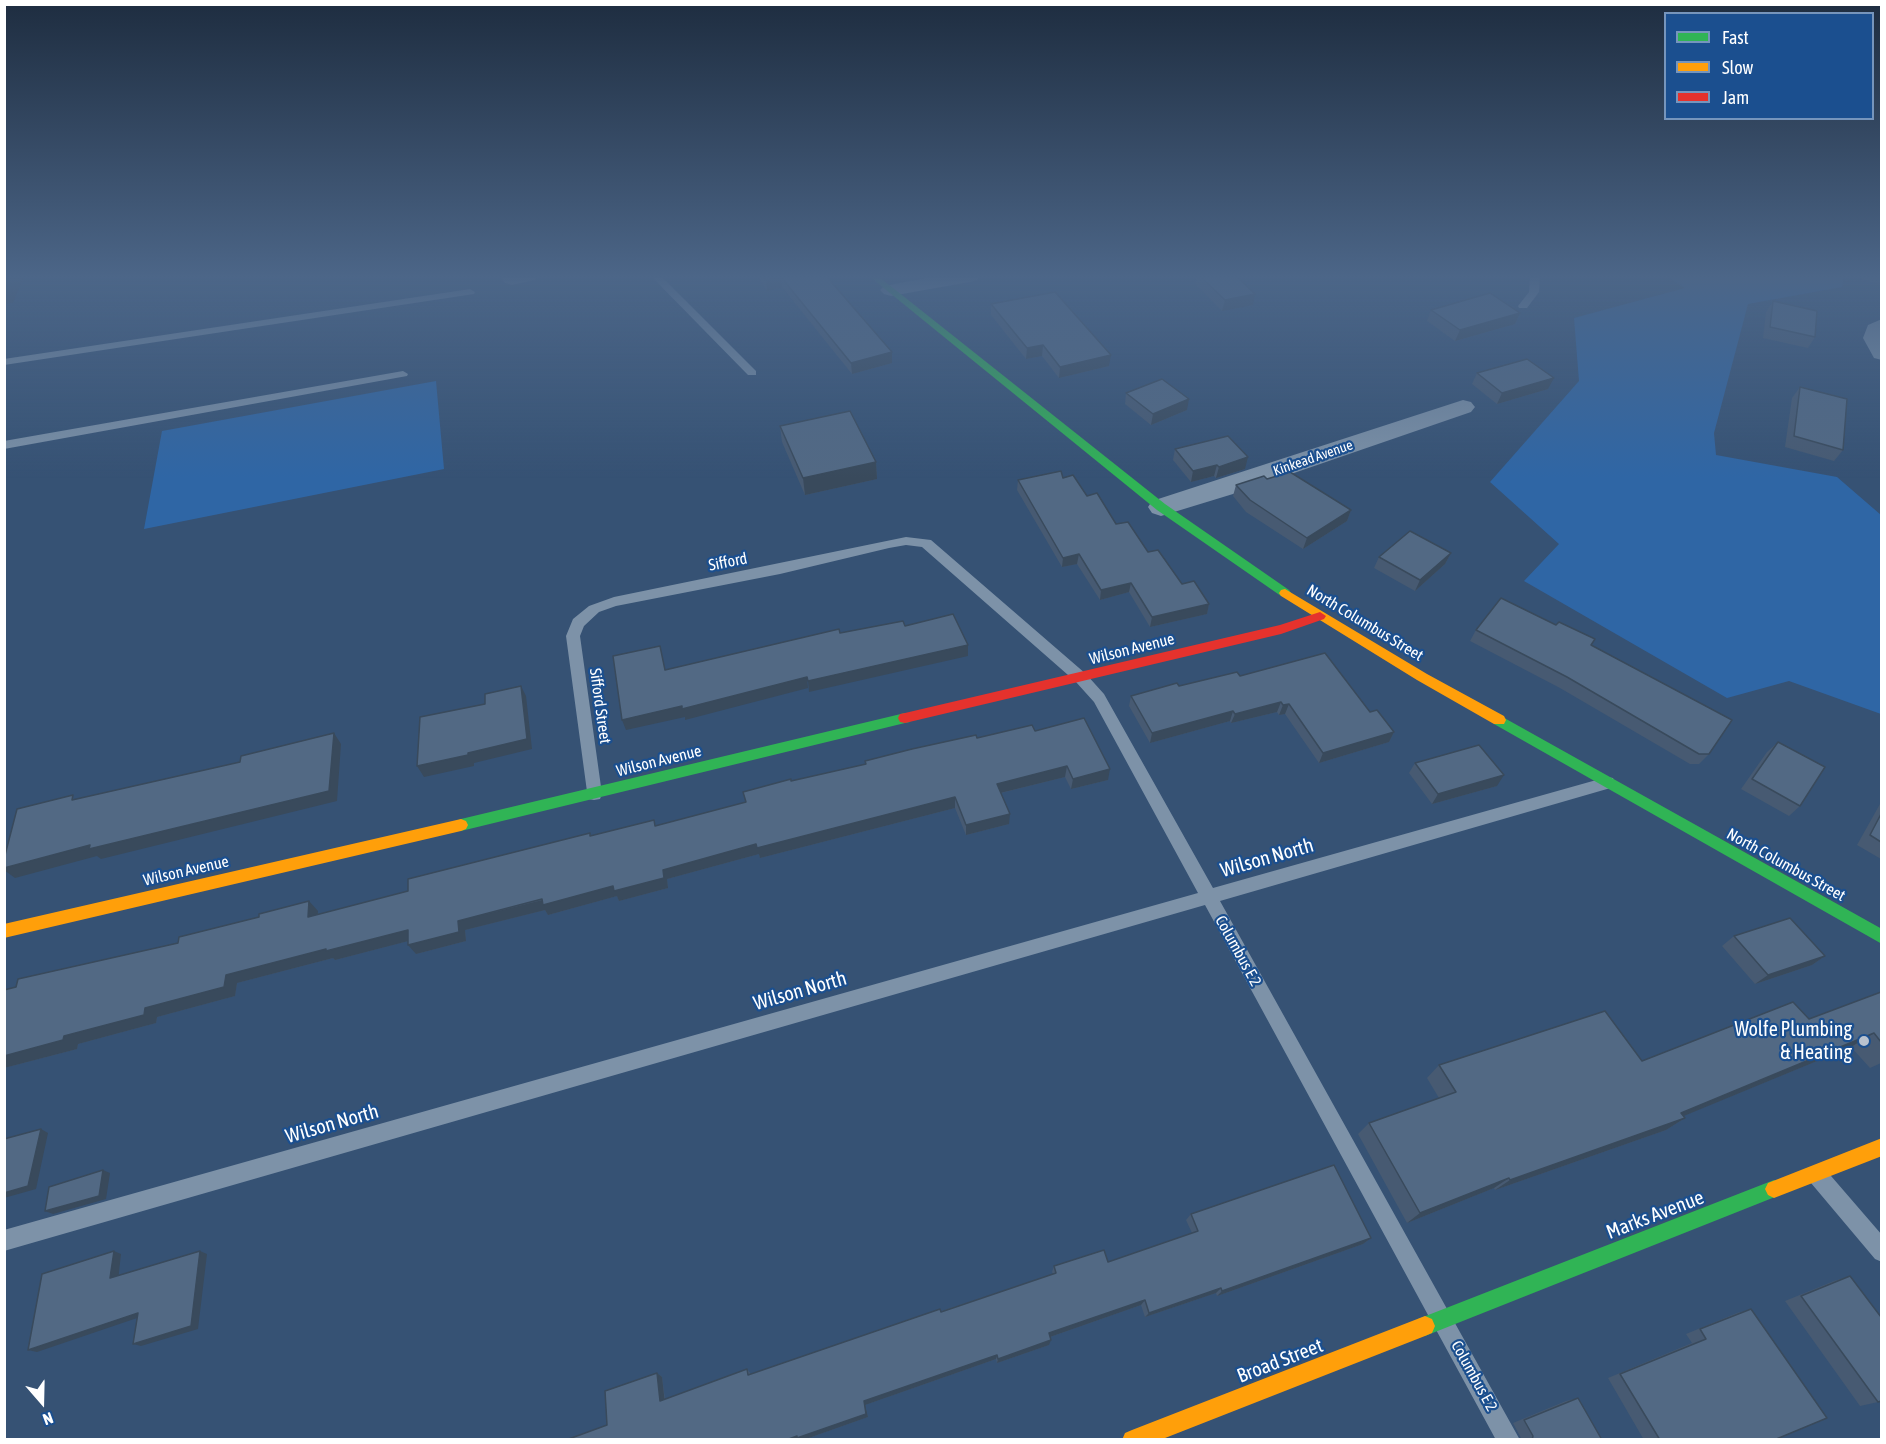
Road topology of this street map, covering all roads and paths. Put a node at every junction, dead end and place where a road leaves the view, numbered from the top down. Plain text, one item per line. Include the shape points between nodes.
1 (128, 343) edge
2 (723, 343) edge
3 (956, 343) edge
4 (4, 362) edge
5 (752, 373) dead end
6 (403, 374) dead end
7 (1463, 407) dead end
8 (4, 445) edge
9 (1161, 507) junction
10 (889, 544) joint
11 (1320, 616) junction
12 (578, 623) joint
13 (1081, 678) junction
14 (1607, 783) junction
15 (594, 794) junction
16 (1209, 898) junction
17 (4, 931) edge
18 (1881, 937) edge
19 (1881, 1148) edge
20 (1816, 1173) junction
21 (4, 1241) edge
22 (1881, 1252) edge
23 (1443, 1319) junction
24 (1132, 1440) edge
25 (1509, 1440) edge

1 - 4 lane
2 - 5 lane
3 - 9 street, North Columbus Street
6 - 8 lane
7 - 9 street, Kinkead Avenue
9 - 11 street, North Columbus Street
10 - 12 lane, Sifford via 614,602 594,609
10 - 13 lane, Columbus E 2 via 926,543
11 - 13 street, Wilson Avenue
11 - 14 street, North Columbus Street
12 - 15 lane, Sifford Street via 573,636
13 - 15 street, Wilson Avenue
13 - 16 lane, Columbus E 2 via 1099,698
14 - 16 lane, Wilson North
14 - 18 street, North Columbus Street
15 - 17 street, Wilson Avenue
16 - 21 lane, Wilson North
16 - 23 lane, Columbus E 2
19 - 20 street, Marks Avenue
20 - 22 lane
20 - 23 street, Marks Avenue
23 - 24 street, Broad Street
23 - 25 lane, Columbus E 2

